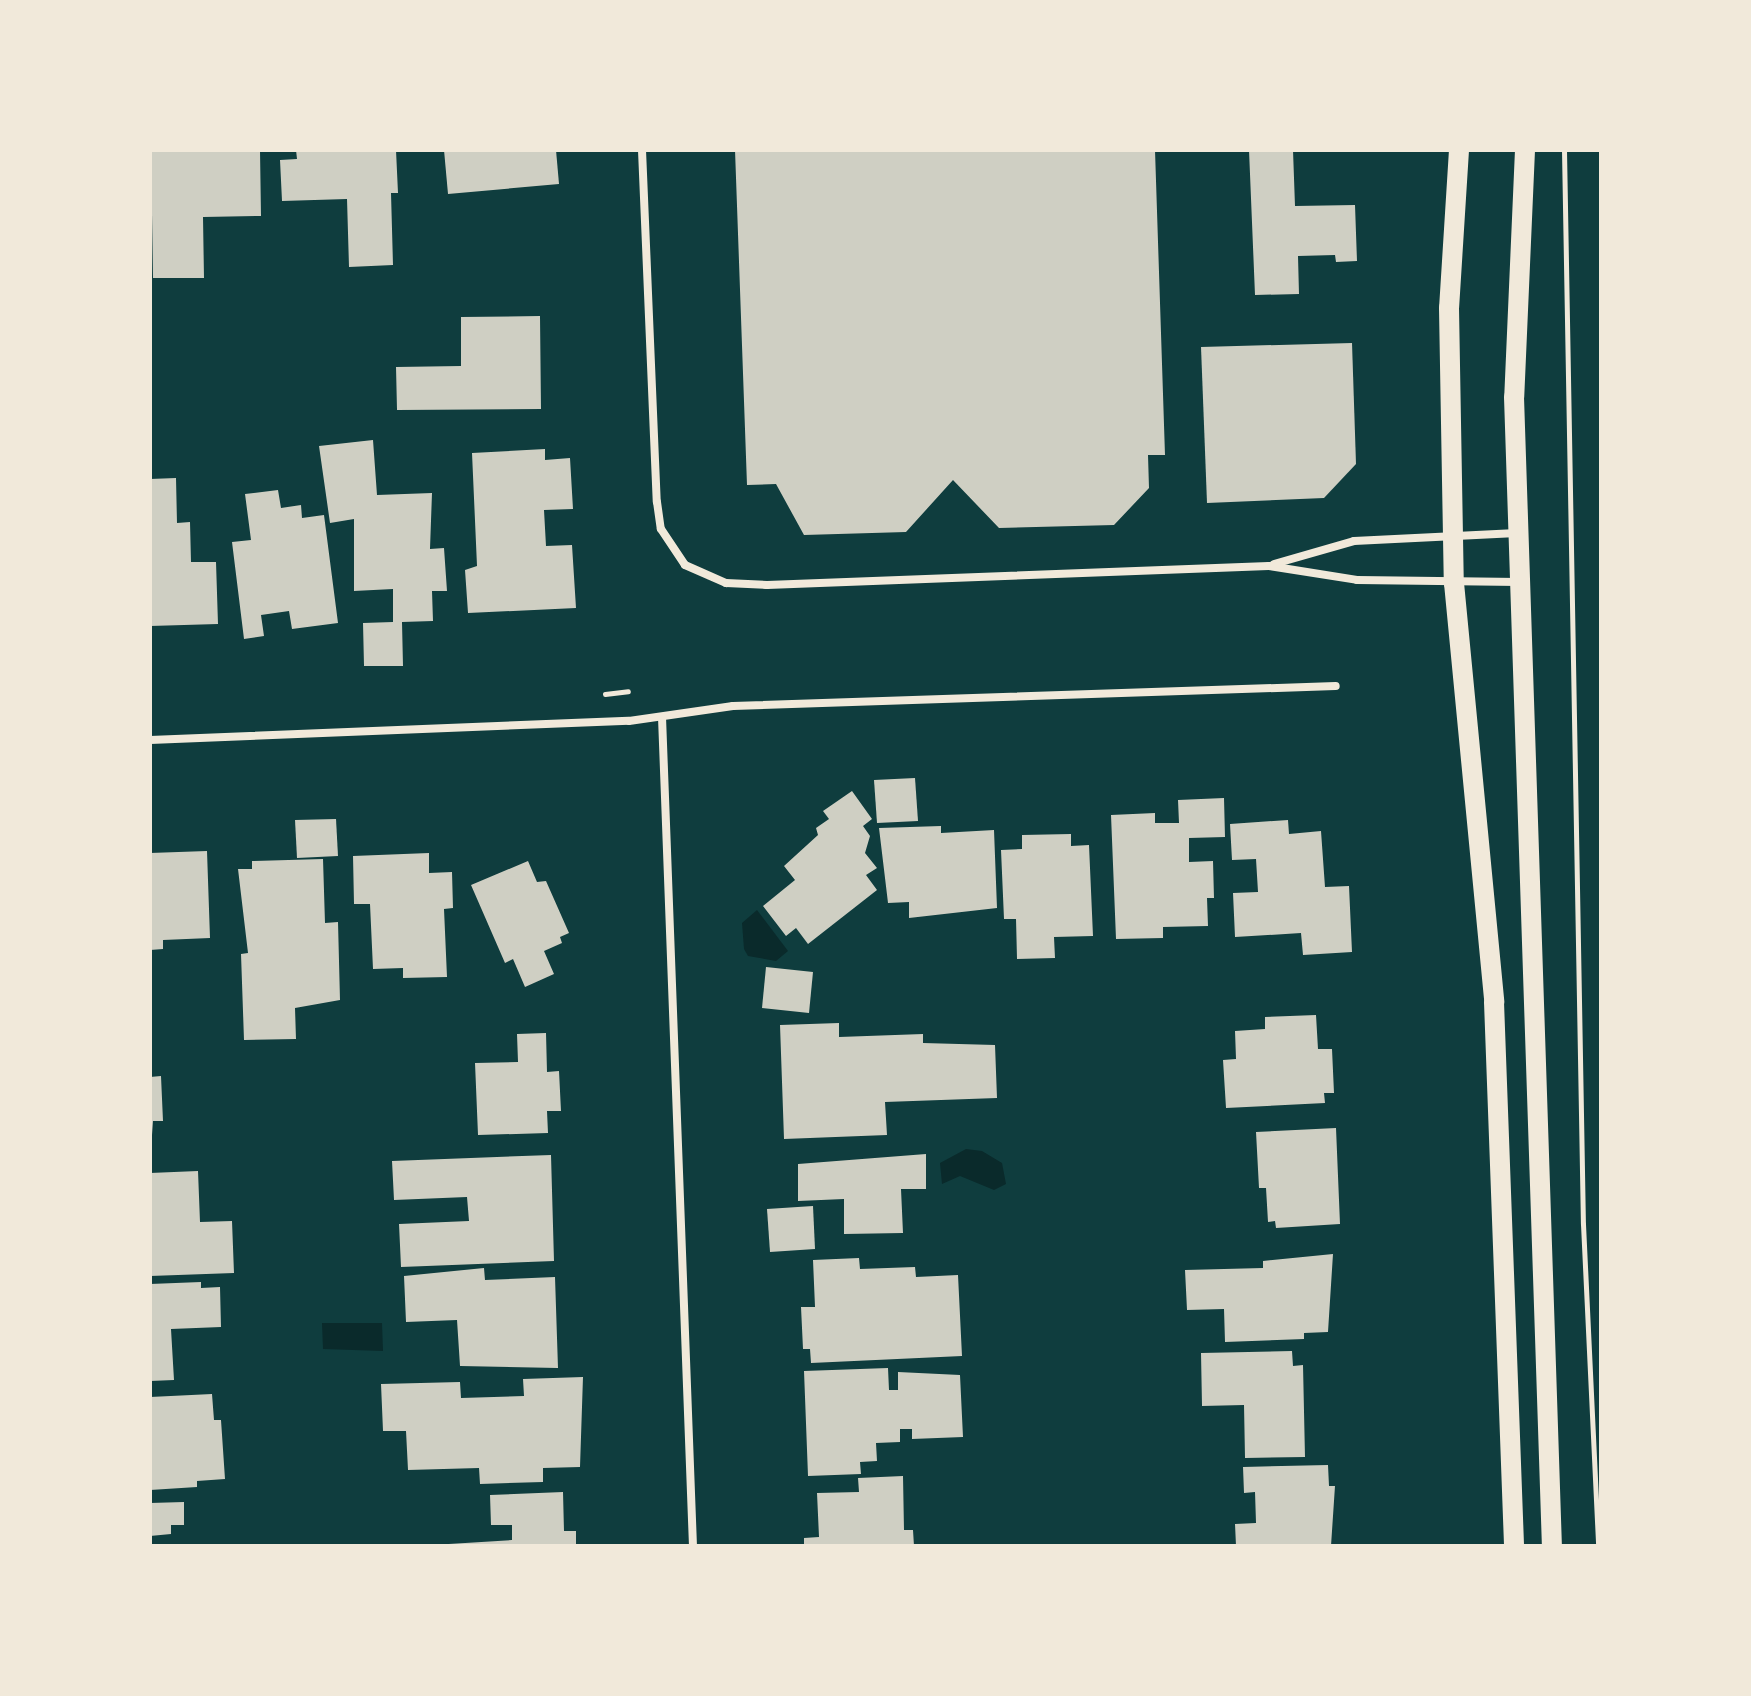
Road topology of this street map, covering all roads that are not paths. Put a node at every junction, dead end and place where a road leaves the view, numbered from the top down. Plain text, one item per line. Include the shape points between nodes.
1 (642, 150) edge
2 (1459, 150) edge
3 (1525, 150) edge
4 (1519, 533) junction
5 (1453, 535) junction
6 (1269, 566) junction
7 (1521, 582) junction
8 (1454, 583) junction
9 (1336, 686) dead end
10 (662, 717) junction
11 (150, 740) edge
12 (693, 1546) edge
13 (1514, 1546) edge
14 (1552, 1546) edge

1 - 6 street via 657,502 661,529 685,565 726,583 767,585
2 - 5 main road via 1450,241
3 - 4 main road via 1514,397
4 - 5 street
4 - 7 main road
5 - 6 street via 1354,541
5 - 8 main road
6 - 8 street via 1357,580
7 - 8 street
7 - 14 main road
8 - 13 main road via 1494,1002
9 - 10 street via 733,706
10 - 11 street
10 - 12 street

